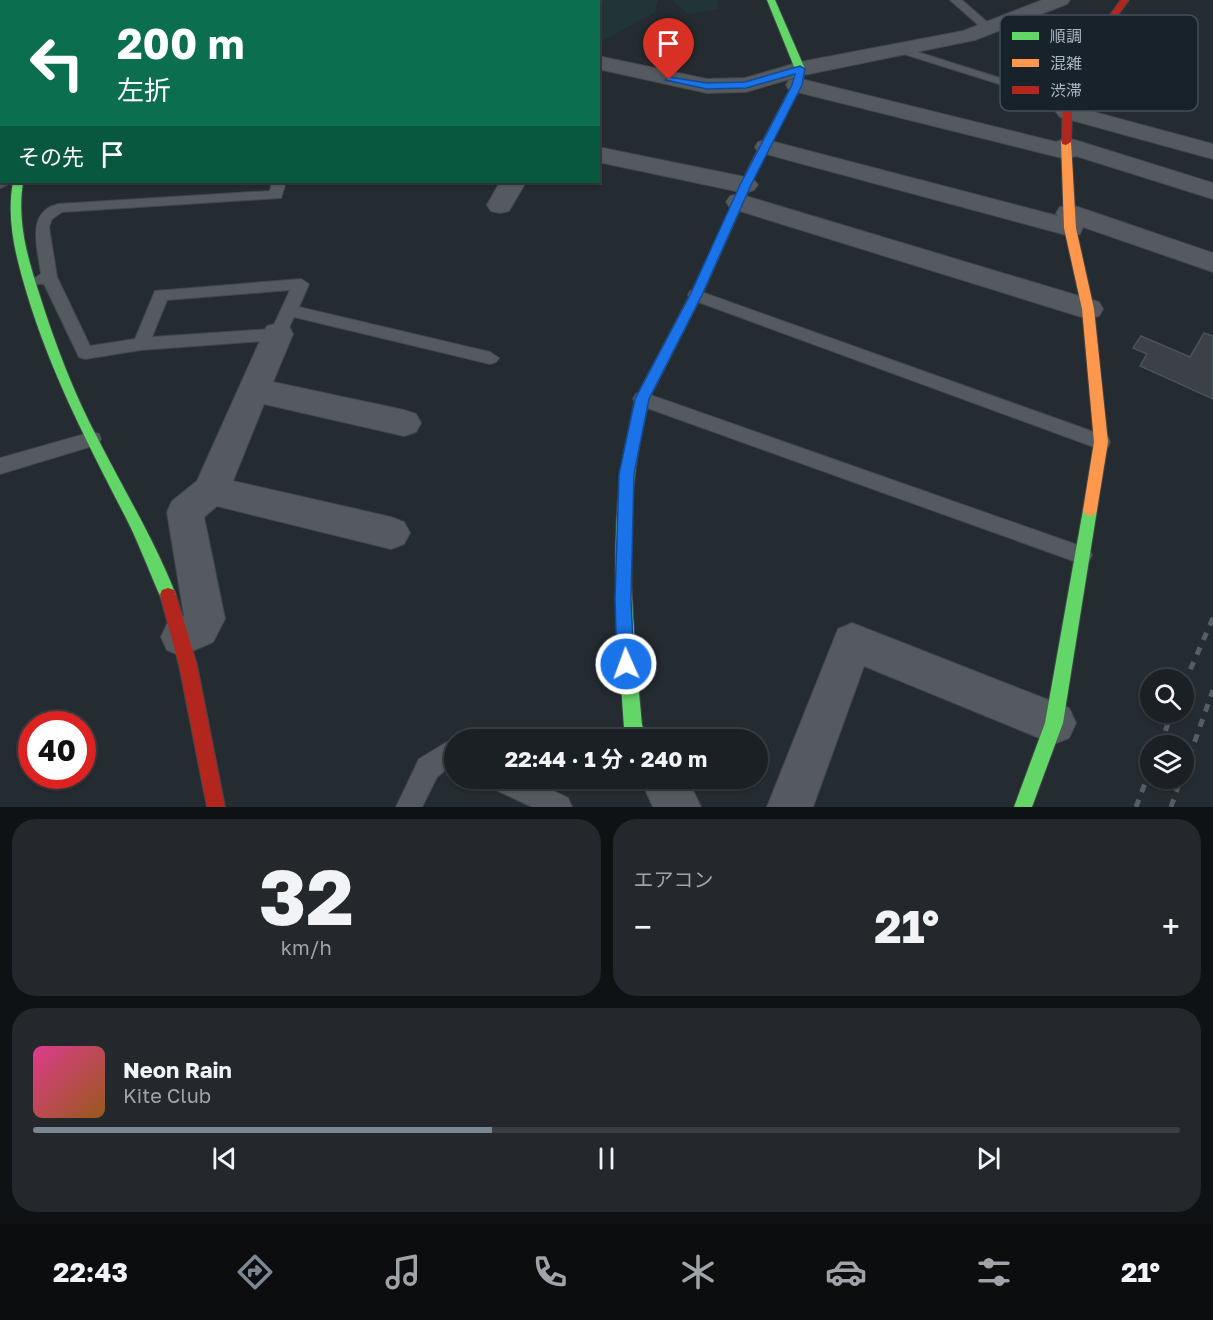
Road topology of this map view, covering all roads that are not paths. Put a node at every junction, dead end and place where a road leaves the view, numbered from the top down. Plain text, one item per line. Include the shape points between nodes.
1 (771, 0) edge
2 (954, 0) edge
3 (1125, 0) edge
4 (1049, 1) edge
5 (1017, 15) edge
6 (1114, 15) edge
7 (1000, 23) edge
8 (988, 28) junction
9 (898, 49) junction
10 (600, 62) edge
11 (799, 77) junction
12 (1000, 83) edge
13 (1068, 111) edge
14 (1084, 111) edge
15 (767, 147) junction
16 (1066, 149) junction
17 (1213, 152) edge
18 (600, 155) edge
19 (18, 183) edge
20 (279, 183) edge
21 (512, 183) edge
22 (1213, 191) edge
23 (742, 193) junction
24 (500, 205) dead end
25 (1070, 221) junction
26 (1213, 262) edge
27 (49, 277) junction
28 (29, 282) junction
29 (696, 295) junction
30 (1088, 309) junction
31 (283, 322) junction
32 (141, 344) junction
33 (490, 358) dead end
34 (254, 390) junction
35 (642, 399) junction
36 (404, 423) dead end
37 (92, 439) junction
38 (1101, 442) junction
39 (0, 466) edge
40 (211, 490) junction
41 (391, 533) dead end
42 (1082, 555) junction
43 (181, 637) junction
44 (1053, 723) junction
45 (634, 729) edge
46 (444, 756) edge
47 (522, 789) edge
48 (668, 789) edge
49 (216, 807) edge
50 (409, 807) edge
51 (559, 807) edge
52 (678, 807) edge
53 (790, 807) edge
54 (1023, 807) edge

1 - 11 street
2 - 8 lane
3 - 6 street
4 - 5 street
7 - 8 street
8 - 9 street via 968,36
9 - 11 street
9 - 12 lane
10 - 11 street via 707,86
11 - 15 street
11 - 16 street
13 - 16 street
14 - 17 street
15 - 23 street
15 - 25 street
16 - 22 street
16 - 25 street
18 - 23 street
19 - 28 street via 14,209
20 - 27 lane via 276,195 58,208 46,217 42,227
21 - 24 street
23 - 29 street
23 - 30 street
25 - 26 street
25 - 30 street
27 - 28 lane
27 - 32 lane via 85,353
28 - 37 street via 63,379
29 - 35 street
29 - 38 lane
30 - 38 street
31 - 32 lane
31 - 32 lane via 302,284 161,295
31 - 33 lane
31 - 34 street
34 - 36 street
34 - 40 street
35 - 42 lane
35 - 45 street via 627,474 623,599
37 - 39 lane
37 - 43 street via 154,561
38 - 42 street
40 - 41 street
40 - 43 street via 184,512 205,619 199,629
42 - 44 street
43 - 49 street
44 - 53 street via 852,642
44 - 54 street
46 - 50 lane via 428,768
47 - 51 lane
48 - 52 street

